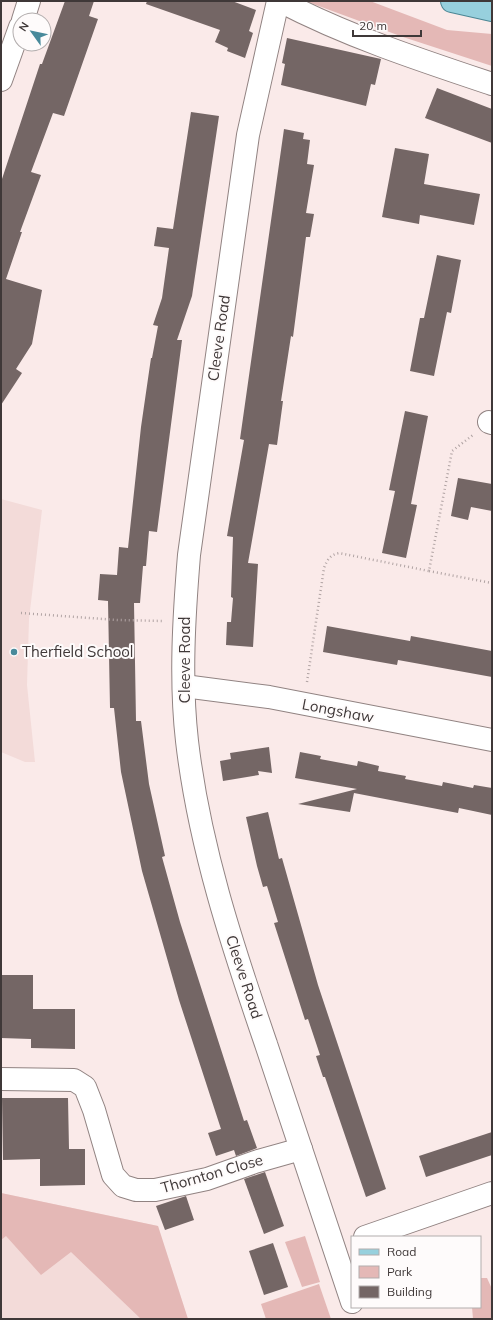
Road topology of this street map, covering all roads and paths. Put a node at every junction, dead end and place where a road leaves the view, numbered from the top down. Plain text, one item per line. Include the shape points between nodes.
1 (29, 1) edge
2 (279, 1) edge
3 (452, 1) edge
4 (486, 10) edge
5 (25, 12) edge
6 (12, 49) edge
7 (1, 80) edge
8 (492, 84) edge
9 (491, 423) edge
10 (429, 571) junction
11 (492, 583) edge
12 (21, 613) dead end
13 (185, 622) junction
14 (184, 686) junction
15 (304, 704) junction
16 (492, 740) edge
17 (1, 1079) edge
18 (301, 1149) junction
19 (492, 1193) edge
20 (368, 1236) edge
21 (343, 1244) edge
22 (351, 1296) edge
23 (354, 1308) edge
24 (358, 1319) edge

1 - 5 street
2 - 8 street via 312,18 413,58
2 - 13 street, Cleeve Road via 248,135 189,555
3 - 4 main road
6 - 7 street
9 - 10 path via 452,451
10 - 11 path
10 - 15 path via 339,553 332,554 324,568
12 - 13 path
13 - 14 street, Cleeve Road
14 - 15 street, Longshaw
14 - 18 street, Cleeve Road via 187,739 201,832 242,975
15 - 16 street, Longshaw
17 - 18 street, Thornton Close via 74,1080 85,1087 113,1175 123,1186 136,1190 155,1190 207,1179
18 - 21 street, Cleeve Road
19 - 20 street
21 - 22 street, Cleeve Road
23 - 24 street

